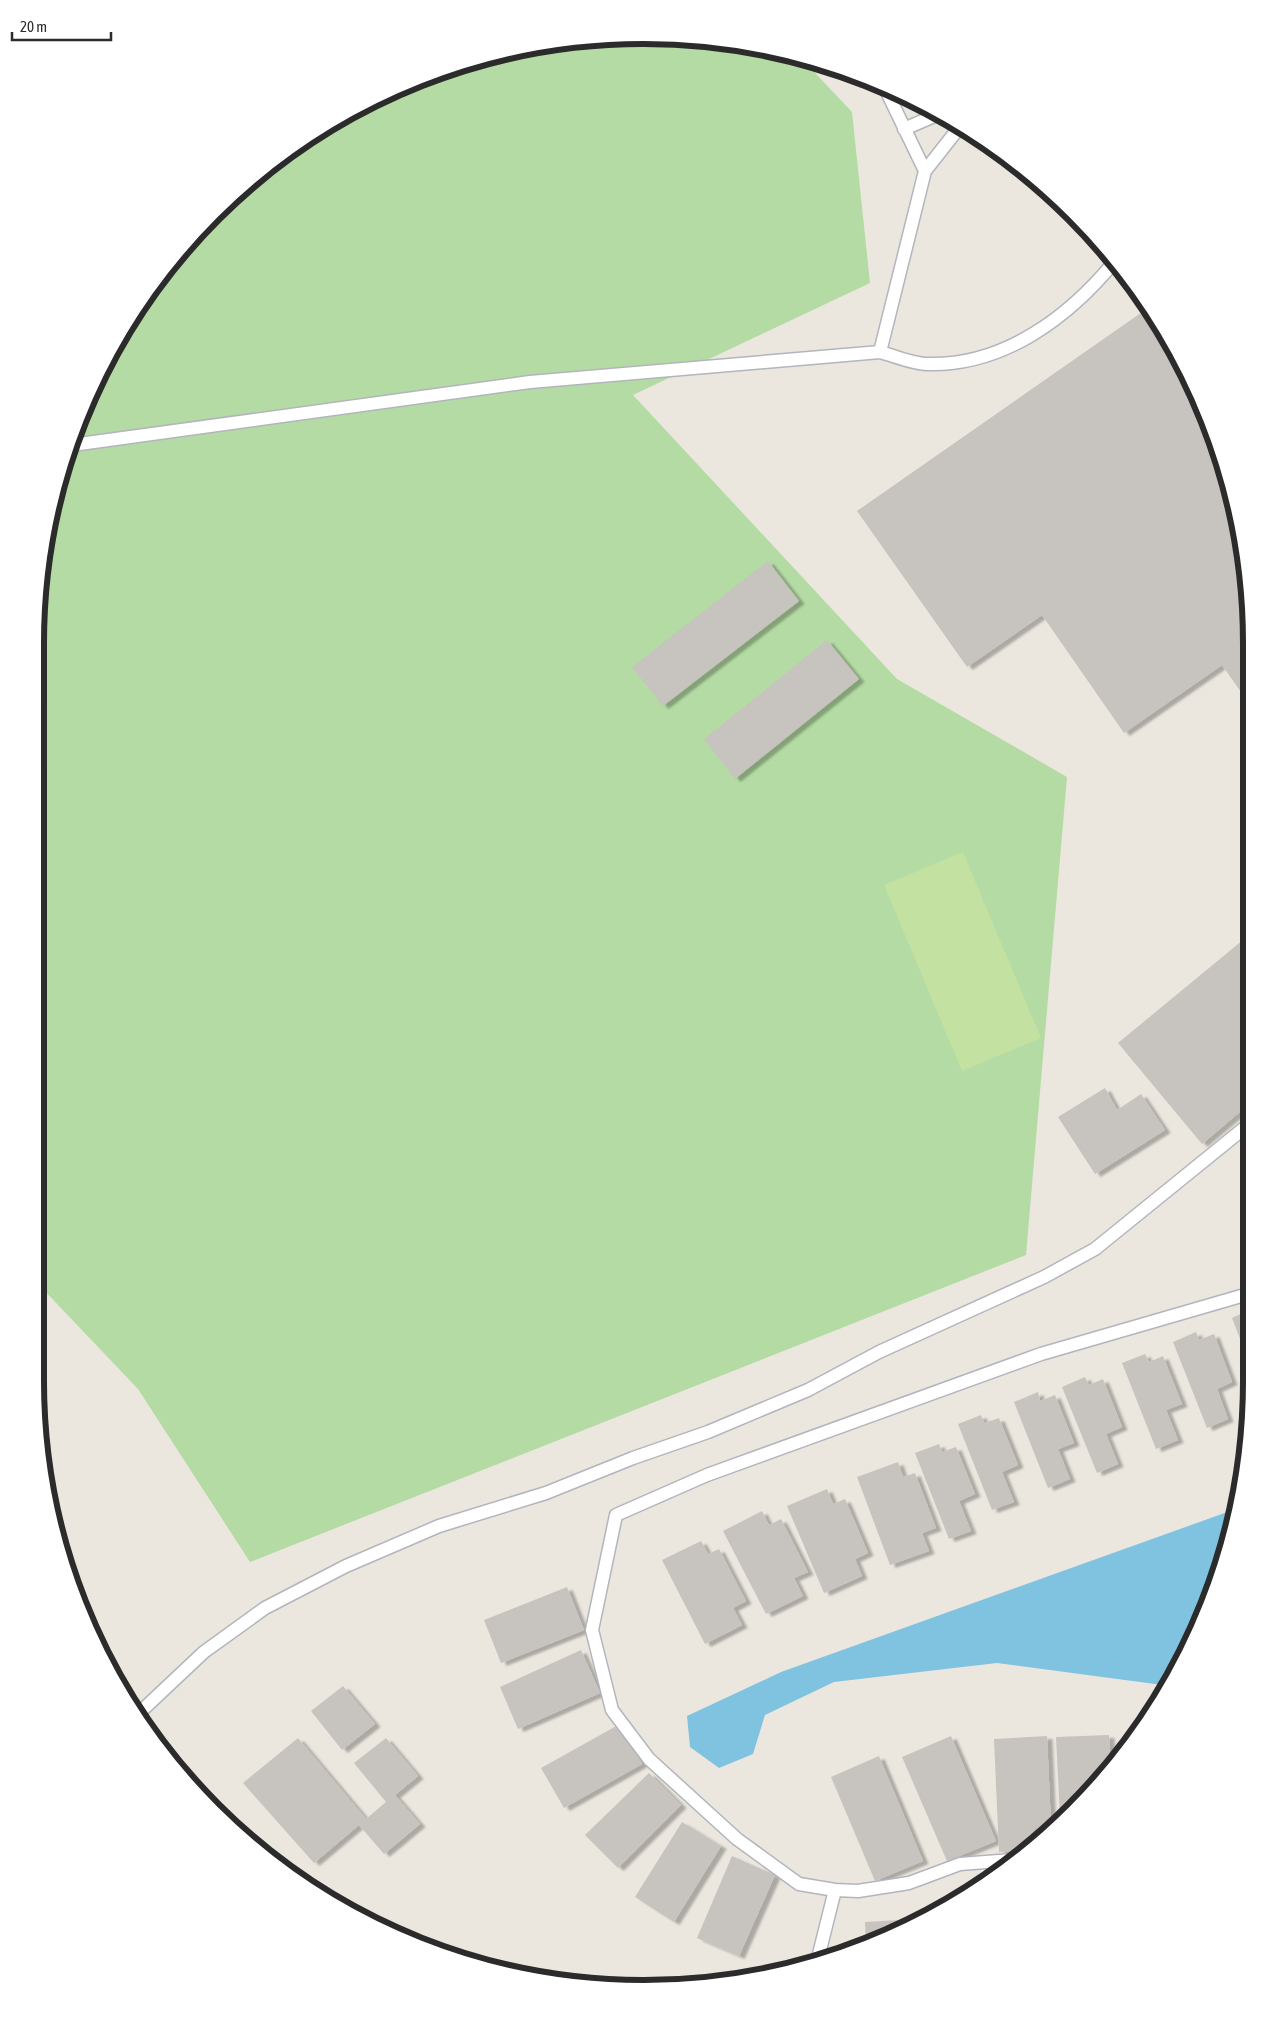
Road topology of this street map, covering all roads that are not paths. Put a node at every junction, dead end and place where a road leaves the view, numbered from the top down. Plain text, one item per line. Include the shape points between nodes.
1 (889, 97) edge
2 (931, 117) edge
3 (904, 129) junction
4 (956, 132) edge
5 (925, 171) junction
6 (1110, 267) edge
7 (880, 352) junction
8 (78, 444) edge
9 (1243, 1129) edge
10 (1243, 1295) edge
11 (143, 1710) edge
12 (1002, 1861) edge
13 (835, 1890) junction
14 (819, 1953) edge

1 - 3 lane
2 - 3 lane
3 - 5 lane
4 - 5 lane
5 - 7 lane
6 - 7 lane via 1058,319 1013,347 970,361 927,364
7 - 8 lane via 530,382
9 - 11 lane via 1095,1249 1044,1277 879,1352 808,1390 717,1428 546,1493 439,1526 346,1566 265,1608 212,1646
10 - 13 lane via 1041,1354 708,1475 616,1515 592,1630 612,1710 649,1759 737,1839 799,1884
12 - 13 lane via 960,1864 909,1883 858,1891
13 - 14 lane

